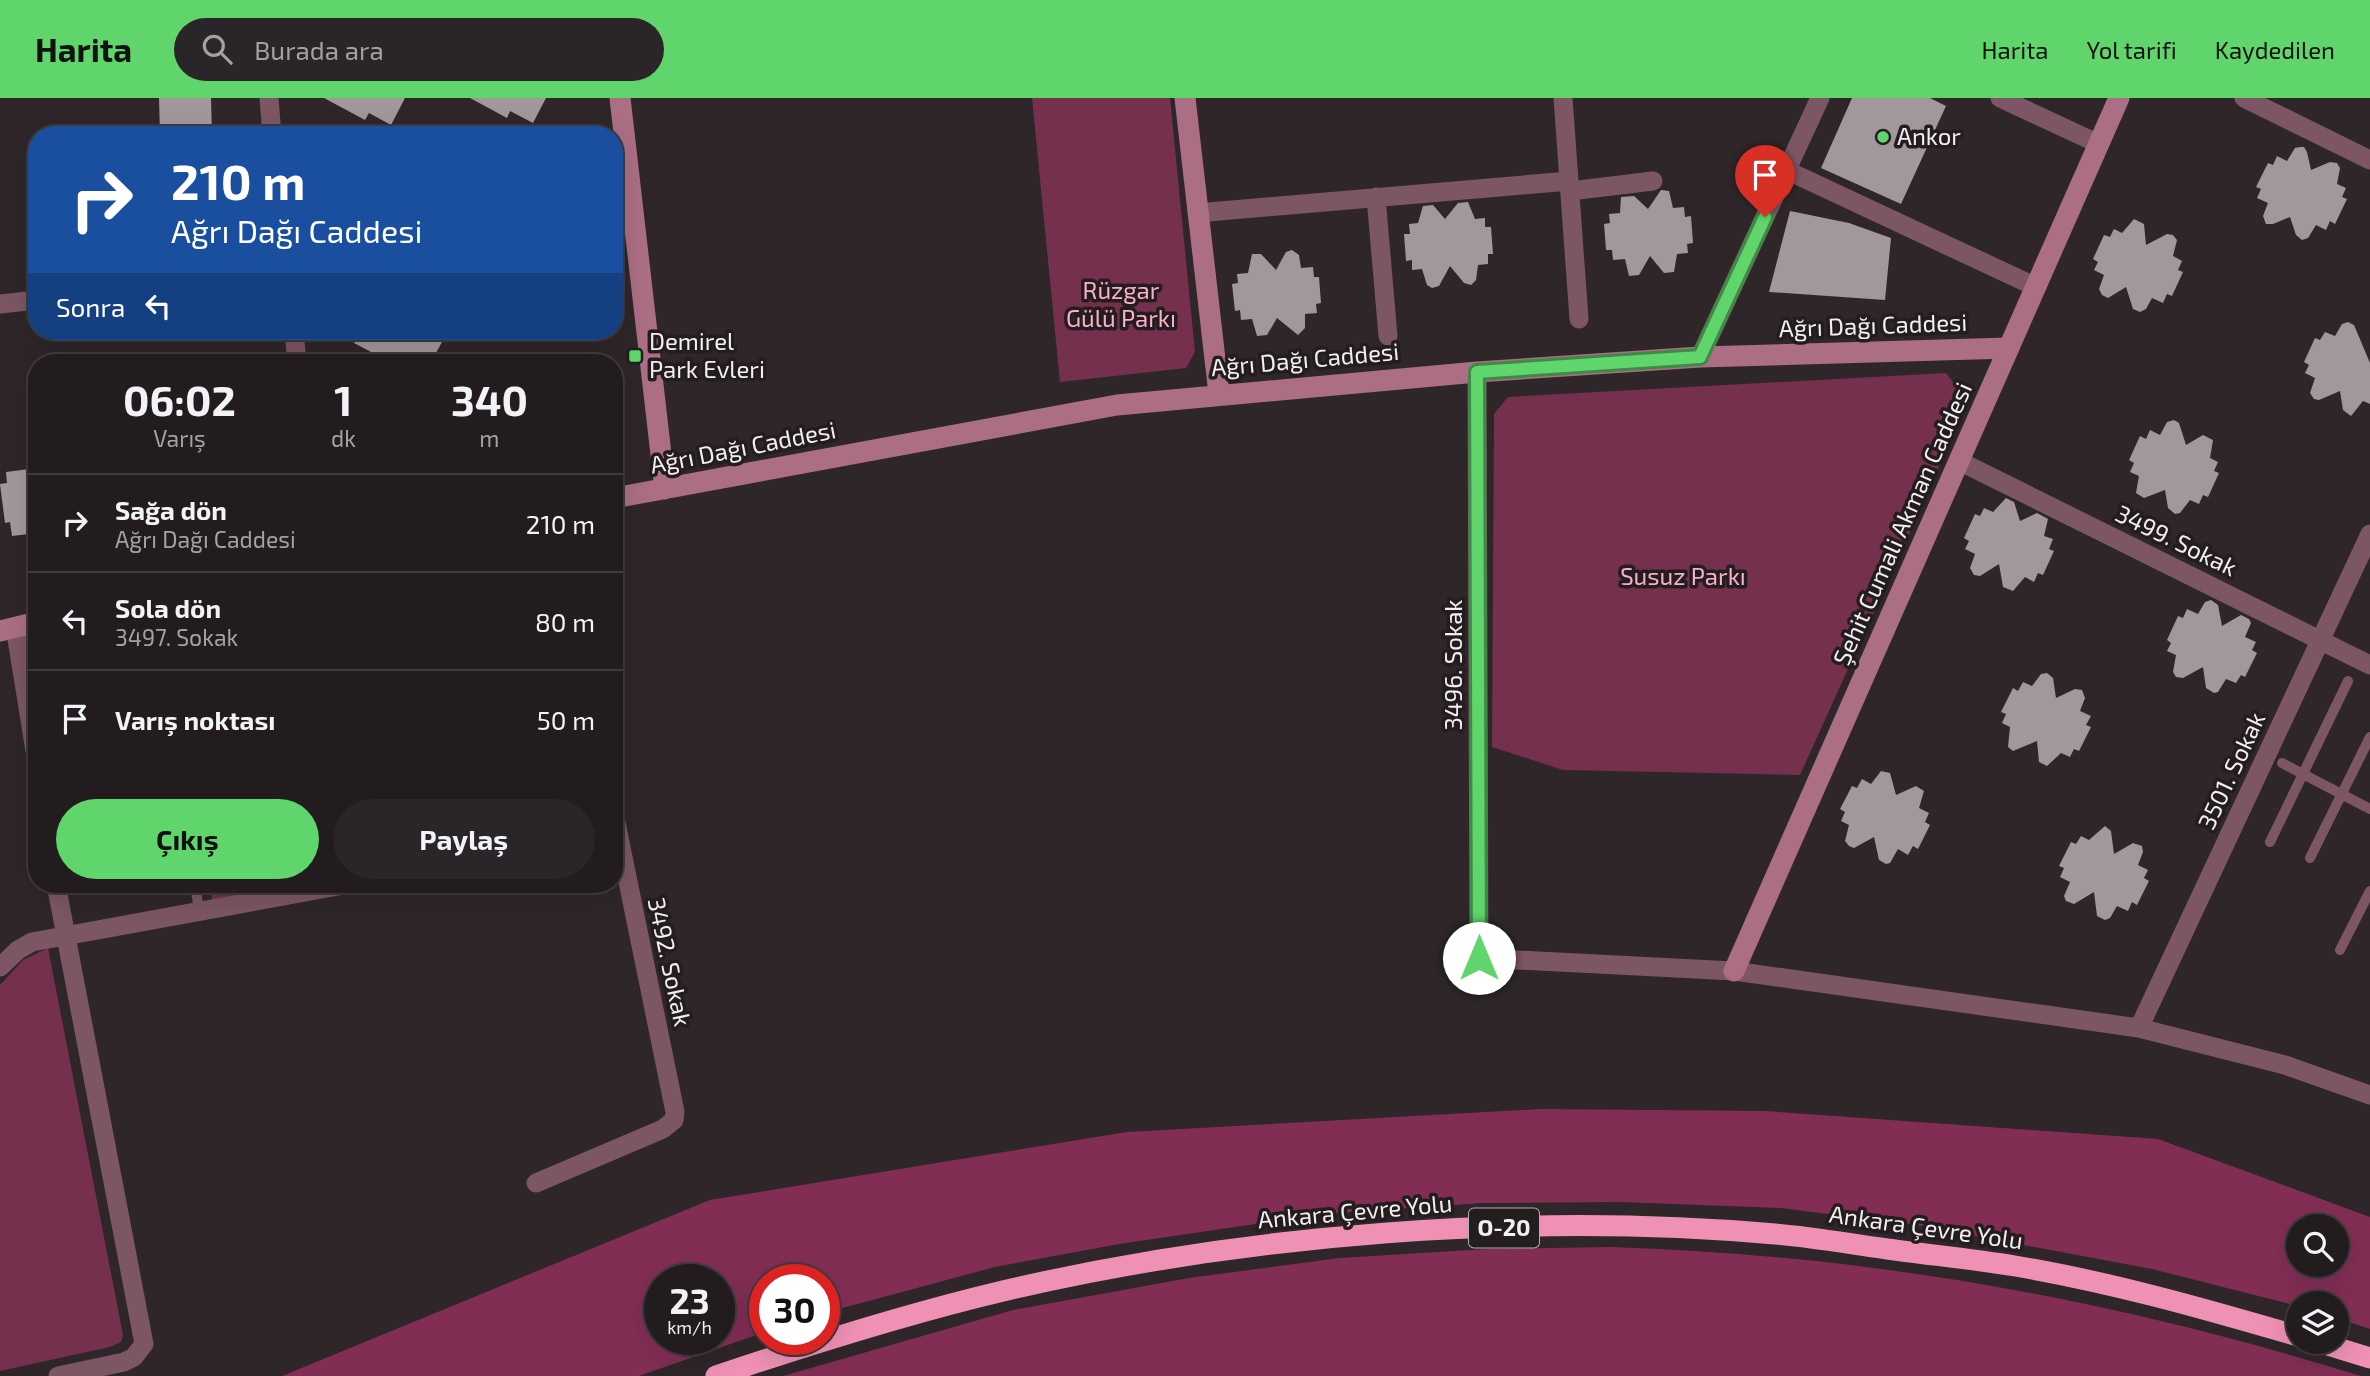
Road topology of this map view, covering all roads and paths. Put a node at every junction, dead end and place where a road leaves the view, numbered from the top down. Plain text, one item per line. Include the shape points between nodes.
1 (268, 98) edge
2 (620, 98) edge
3 (1185, 98) edge
4 (1563, 98) edge
5 (1820, 98) edge
6 (2000, 98) edge
7 (2119, 98) edge
8 (2244, 98) edge
9 (271, 126) edge
10 (2099, 144) junction
11 (2370, 160) edge
12 (1786, 170) junction
13 (1653, 181) dead end
14 (1569, 186) junction
15 (1376, 197) junction
16 (1197, 213) junction
17 (2036, 287) junction
18 (28, 301) edge
19 (0, 304) edge
20 (1578, 319) dead end
21 (1388, 336) dead end
22 (2009, 348) junction
23 (1700, 357) junction
24 (1477, 372) junction
25 (1219, 394) junction
26 (1959, 461) junction
27 (665, 489) junction
28 (623, 496) edge
29 (2370, 534) edge
30 (28, 624) edge
31 (7, 629) edge
32 (2320, 640) junction
33 (2370, 665) edge
34 (2348, 681) dead end
35 (28, 723) edge
36 (2370, 737) edge
37 (2282, 763) dead end
38 (2303, 773) junction
39 (2342, 794) junction
40 (2370, 809) edge
41 (2270, 842) dead end
42 (2310, 858) dead end
43 (623, 869) edge
44 (2370, 891) edge
45 (58, 893) edge
46 (196, 893) edge
47 (299, 893) edge
48 (199, 911) junction
49 (65, 935) junction
50 (2340, 950) dead end
51 (0, 967) edge
52 (1734, 971) junction
53 (2138, 1028) junction
54 (2370, 1095) edge
55 (536, 1183) dead end
56 (2286, 1333) edge
57 (2349, 1352) edge
58 (2370, 1358) edge
59 (58, 1376) edge
60 (716, 1376) edge

1 - 9 street
2 - 27 main road
3 - 16 main road
4 - 14 street
5 - 12 street
6 - 10 street
7 - 10 main road, Şehit Cumali Akman Caddesi
8 - 11 street
10 - 17 main road, Şehit Cumali Akman Caddesi
12 - 17 street
12 - 23 street
13 - 14 street
14 - 15 street
14 - 20 street
15 - 16 street
15 - 21 street
16 - 25 main road
17 - 22 main road, Şehit Cumali Akman Caddesi
18 - 19 street
22 - 23 main road, Ağrı Dağı Caddesi
22 - 26 main road, Şehit Cumali Akman Caddesi
23 - 24 main road, Ağrı Dağı Caddesi
24 - 25 main road, Ağrı Dağı Caddesi
24 - 52 street, 3496. Sokak via 1479,958
25 - 27 main road, Ağrı Dağı Caddesi via 1116,405
26 - 32 street, 3499. Sokak
26 - 52 main road, Şehit Cumali Akman Caddesi
27 - 28 main road, Ağrı Dağı Caddesi
29 - 32 street, 3501. Sokak
30 - 31 main road
31 - 35 street
32 - 33 street, 3499. Sokak
32 - 53 street, 3501. Sokak
34 - 38 lane
36 - 39 lane
37 - 38 lane
38 - 39 lane
38 - 41 lane
39 - 40 lane
39 - 42 lane
43 - 55 street, 3492. Sokak via 674,1120 663,1129
44 - 50 lane
45 - 49 street
46 - 48 lane
47 - 48 street
48 - 49 street
49 - 51 street via 32,942
49 - 59 street via 144,1344 124,1362
52 - 53 street
53 - 54 street via 2285,1065
56 - 60 highway, Ankara Çevre Yolu / O-20 via 2029,1269 1817,1239 1607,1226 1493,1228 1257,1246 1006,1290
57 - 58 highway

